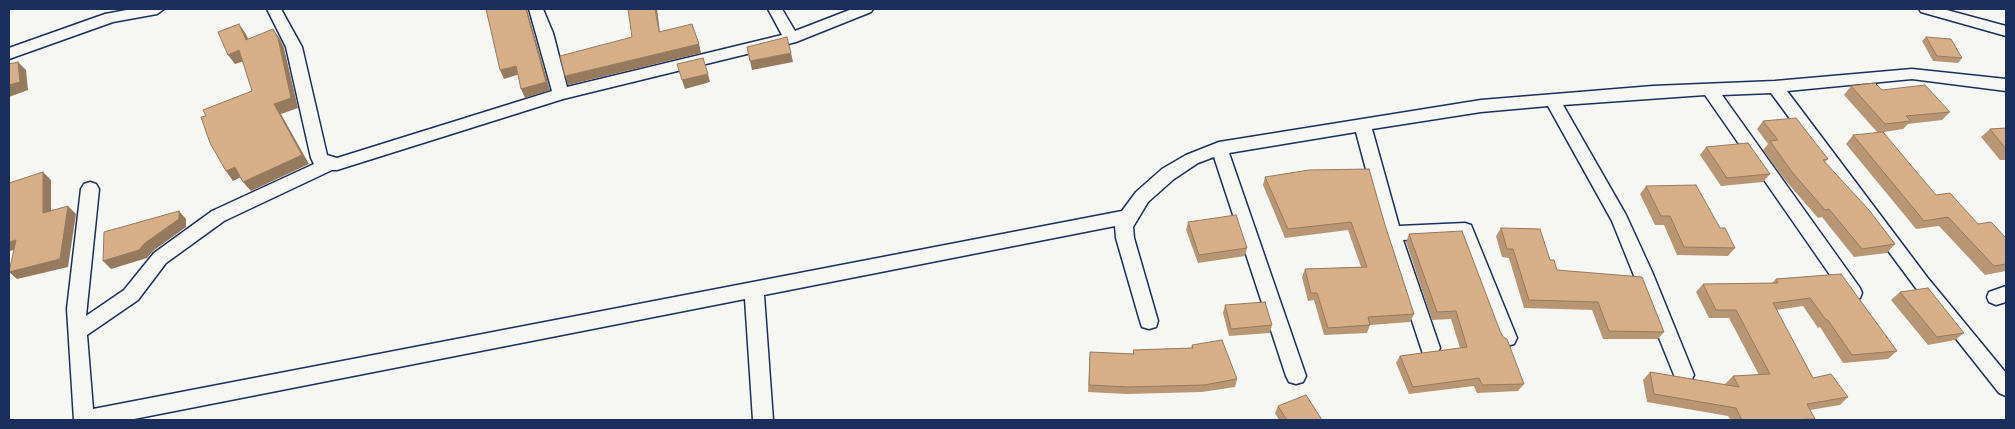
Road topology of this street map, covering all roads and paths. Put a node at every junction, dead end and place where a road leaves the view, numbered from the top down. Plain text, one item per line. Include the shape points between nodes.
1 (157, 9) edge
2 (274, 9) edge
3 (536, 9) edge
4 (775, 9) edge
5 (866, 9) edge
6 (1926, 9) edge
7 (1949, 11) edge
8 (2006, 32) edge
9 (791, 38) junction
10 (9, 54) edge
11 (2006, 85) edge
12 (1775, 87) junction
13 (1709, 89) junction
14 (561, 94) junction
15 (1553, 101) junction
16 (1363, 127) junction
17 (1220, 148) junction
18 (329, 164) junction
19 (90, 189) dead end
20 (1128, 217) junction
21 (1392, 233) junction
22 (754, 289) junction
23 (1860, 303) edge
24 (1149, 321) dead end
25 (78, 331) junction
26 (1507, 338) edge
27 (1430, 348) dead end
28 (1684, 375) dead end
29 (1296, 376) dead end
30 (2006, 387) edge
31 (84, 420) edge
32 (763, 420) edge

1 - 10 street via 110,18
2 - 18 street via 294,47 319,158
3 - 14 street
4 - 9 street
5 - 9 street
6 - 7 street
7 - 8 street
9 - 14 street
11 - 12 street via 1912,74
12 - 13 street
12 - 30 street via 1921,282
13 - 15 street
13 - 23 street
14 - 18 street
15 - 16 street via 1481,106
15 - 28 street via 1620,220
16 - 17 street via 1268,138
16 - 21 street
17 - 20 street via 1192,159 1168,174 1142,197
17 - 29 street
18 - 25 street via 218,216 160,258 131,295
19 - 25 street via 76,309
20 - 22 street
20 - 24 street via 1124,227 1125,238
21 - 26 street via 1465,230
21 - 27 street
22 - 31 street
22 - 32 street
25 - 31 street

